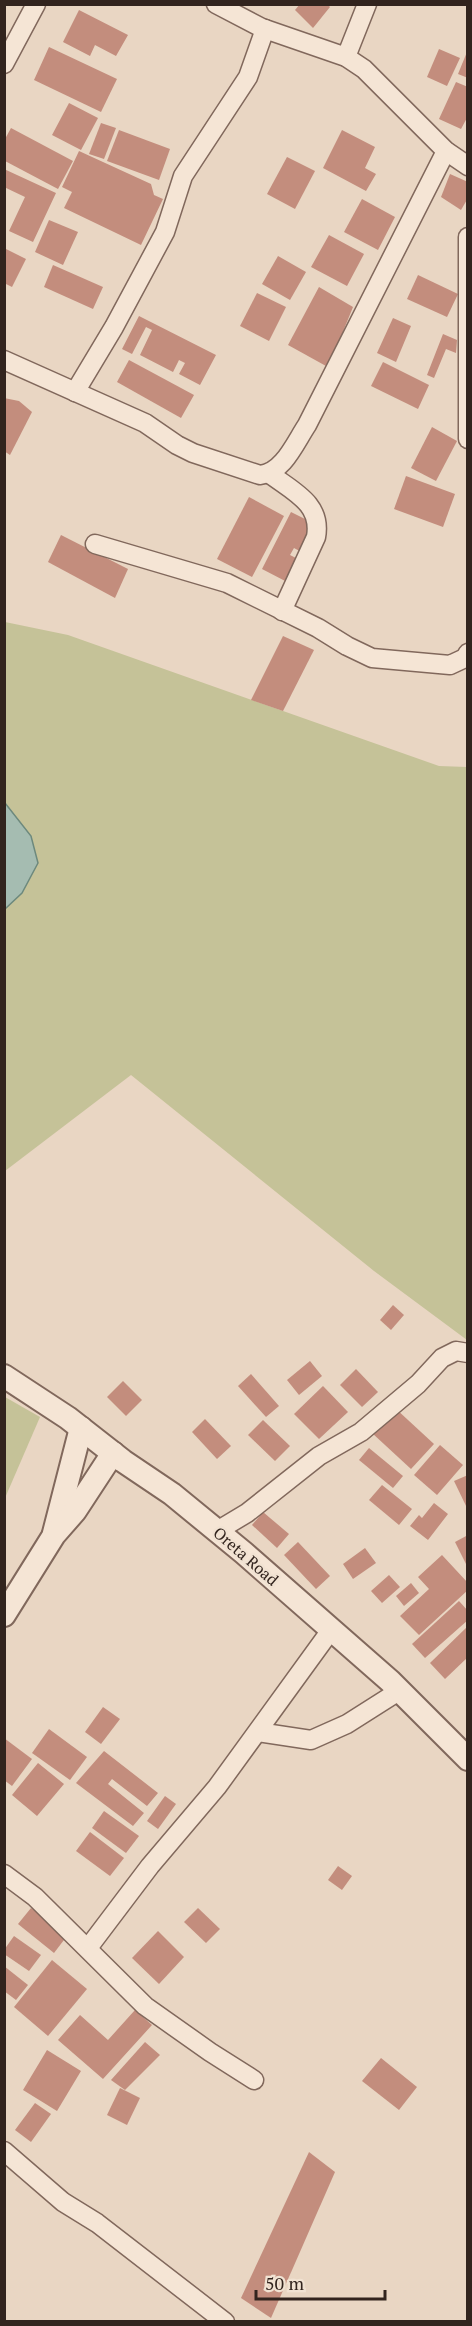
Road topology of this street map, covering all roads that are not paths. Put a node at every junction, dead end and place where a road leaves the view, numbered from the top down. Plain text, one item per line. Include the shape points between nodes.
1 (36, 4) edge
2 (216, 4) edge
3 (367, 4) edge
4 (265, 29) junction
5 (346, 57) junction
6 (4, 64) edge
7 (446, 151) junction
8 (468, 166) edge
9 (468, 237) edge
10 (4, 360) edge
11 (75, 392) junction
12 (467, 400) edge
13 (468, 439) edge
14 (270, 474) junction
15 (95, 544) dead end
16 (282, 611) junction
17 (468, 653) edge
18 (468, 1353) edge
19 (4, 1376) edge
20 (81, 1428) junction
21 (113, 1453) junction
22 (217, 1531) junction
23 (54, 1535) junction
24 (4, 1615) edge
25 (331, 1630) junction
26 (399, 1690) junction
27 (258, 1732) junction
28 (468, 1759) edge
29 (4, 1874) edge
30 (88, 1948) junction
31 (254, 2080) dead end
32 (4, 2151) edge
33 (225, 2322) edge

1 - 6 street
2 - 4 street
3 - 5 street
4 - 5 street
4 - 11 street via 248,77 183,176 165,232 151,260
5 - 7 street
7 - 8 street
7 - 14 street via 307,425 284,461
9 - 12 street
10 - 11 street
11 - 14 street via 145,423 193,453 260,475
12 - 13 street
14 - 16 street via 309,503 319,526
15 - 16 street via 227,583
16 - 17 street via 372,658 450,666
18 - 22 street via 456,1352 442,1358 418,1384 361,1432 319,1456 247,1513
19 - 20 street, Oreta Road
20 - 21 street, Oreta Road
20 - 23 street
21 - 22 street, Oreta Road
21 - 23 street
22 - 25 street, Oreta Road
23 - 24 street
25 - 26 street, Oreta Road
25 - 27 street
26 - 27 street via 346,1724 311,1740
26 - 28 street, Oreta Road
27 - 30 street
29 - 30 street via 35,1896
30 - 31 street via 145,2006
32 - 33 street via 63,2202 97,2223

